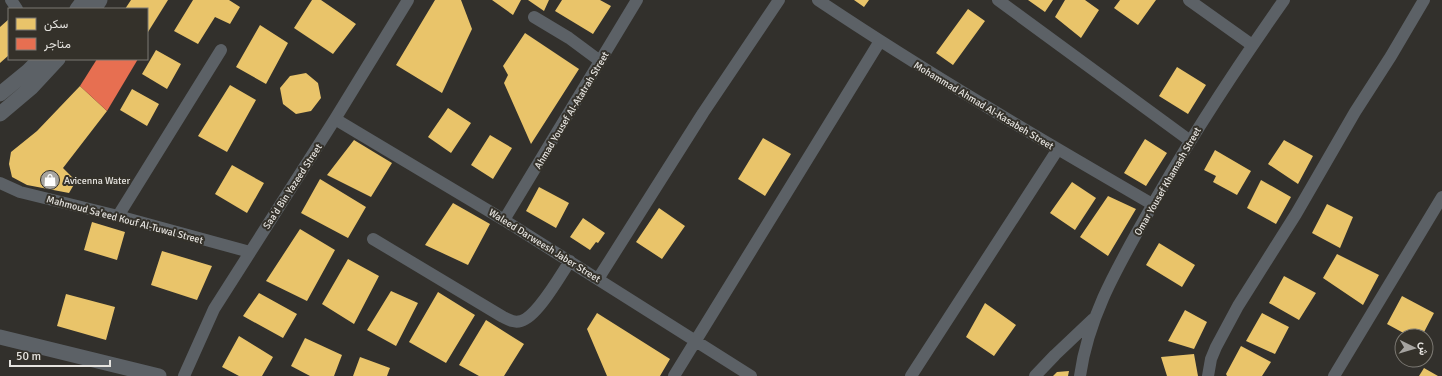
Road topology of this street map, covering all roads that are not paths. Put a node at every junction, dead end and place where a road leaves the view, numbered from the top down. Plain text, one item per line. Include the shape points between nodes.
1 (84, 0) edge
2 (408, 0) edge
3 (637, 0) edge
4 (779, 0) edge
5 (818, 0) edge
6 (998, 0) edge
7 (1189, 0) edge
8 (1284, 0) edge
9 (1424, 0) edge
10 (78, 8) edge
11 (534, 17) dead end
12 (880, 41) junction
13 (1252, 45) junction
14 (221, 50) dead end
15 (39, 60) edge
16 (57, 60) edge
17 (600, 60) junction
18 (0, 94) edge
19 (0, 114) edge
20 (335, 119) junction
21 (1190, 140) junction
22 (1058, 149) junction
23 (0, 183) edge
24 (1442, 197) edge
25 (1152, 204) junction
26 (118, 216) junction
27 (504, 220) junction
28 (372, 239) dead end
29 (250, 252) junction
30 (570, 261) junction
31 (598, 279) junction
32 (1094, 318) junction
33 (0, 337) edge
34 (696, 340) junction
35 (159, 376) edge
36 (184, 376) edge
37 (674, 376) edge
38 (751, 376) edge
39 (912, 376) edge
40 (1035, 376) edge
41 (1080, 376) edge
42 (1208, 376) edge
43 (1334, 376) edge

1 - 10 street
2 - 20 street, Saa'd Bin Yazeed Street
3 - 17 street, Ahmad Yousef Al-Atatrah Street
4 - 31 street via 703,113
5 - 12 street, Mohammad Ahmad Al-Kasabeh Street
6 - 21 street
7 - 13 street
8 - 13 street, Omar Yousef Khamash Street
9 - 42 street via 1238,306 1216,347
11 - 17 street
12 - 22 street, Mohammad Ahmad Al-Kasabeh Street
12 - 34 street
13 - 21 street, Omar Yousef Khamash Street
14 - 26 street
15 - 18 street
16 - 19 street via 32,87
17 - 27 street, Ahmad Yousef Al-Atatrah Street
20 - 27 street, Waleed Darweesh Jaber Street
20 - 29 street, Saa'd Bin Yazeed Street
21 - 25 street, Omar Yousef Khamash Street
22 - 25 street, Mohammad Ahmad Al-Kasabeh Street
22 - 39 street
23 - 26 street, Mahmoud Sa'eed Kouf Al-Tuwal Street via 20,192
24 - 43 street
25 - 32 street, Omar Yousef Khamash Street via 1111,279
26 - 29 street, Mahmoud Sa'eed Kouf Al-Tuwal Street
27 - 30 street, Waleed Darweesh Jaber Street
28 - 30 street via 503,317 516,322 531,315 540,306
29 - 36 street, Saa'd Bin Yazeed Street via 214,309
30 - 31 street, Waleed Darweesh Jaber Street
31 - 34 street, Waleed Darweesh Jaber Street
32 - 40 street
32 - 41 street, Omar Yousef Khamash Street
33 - 35 street
34 - 37 street
34 - 38 street, Waleed Darweesh Jaber Street

